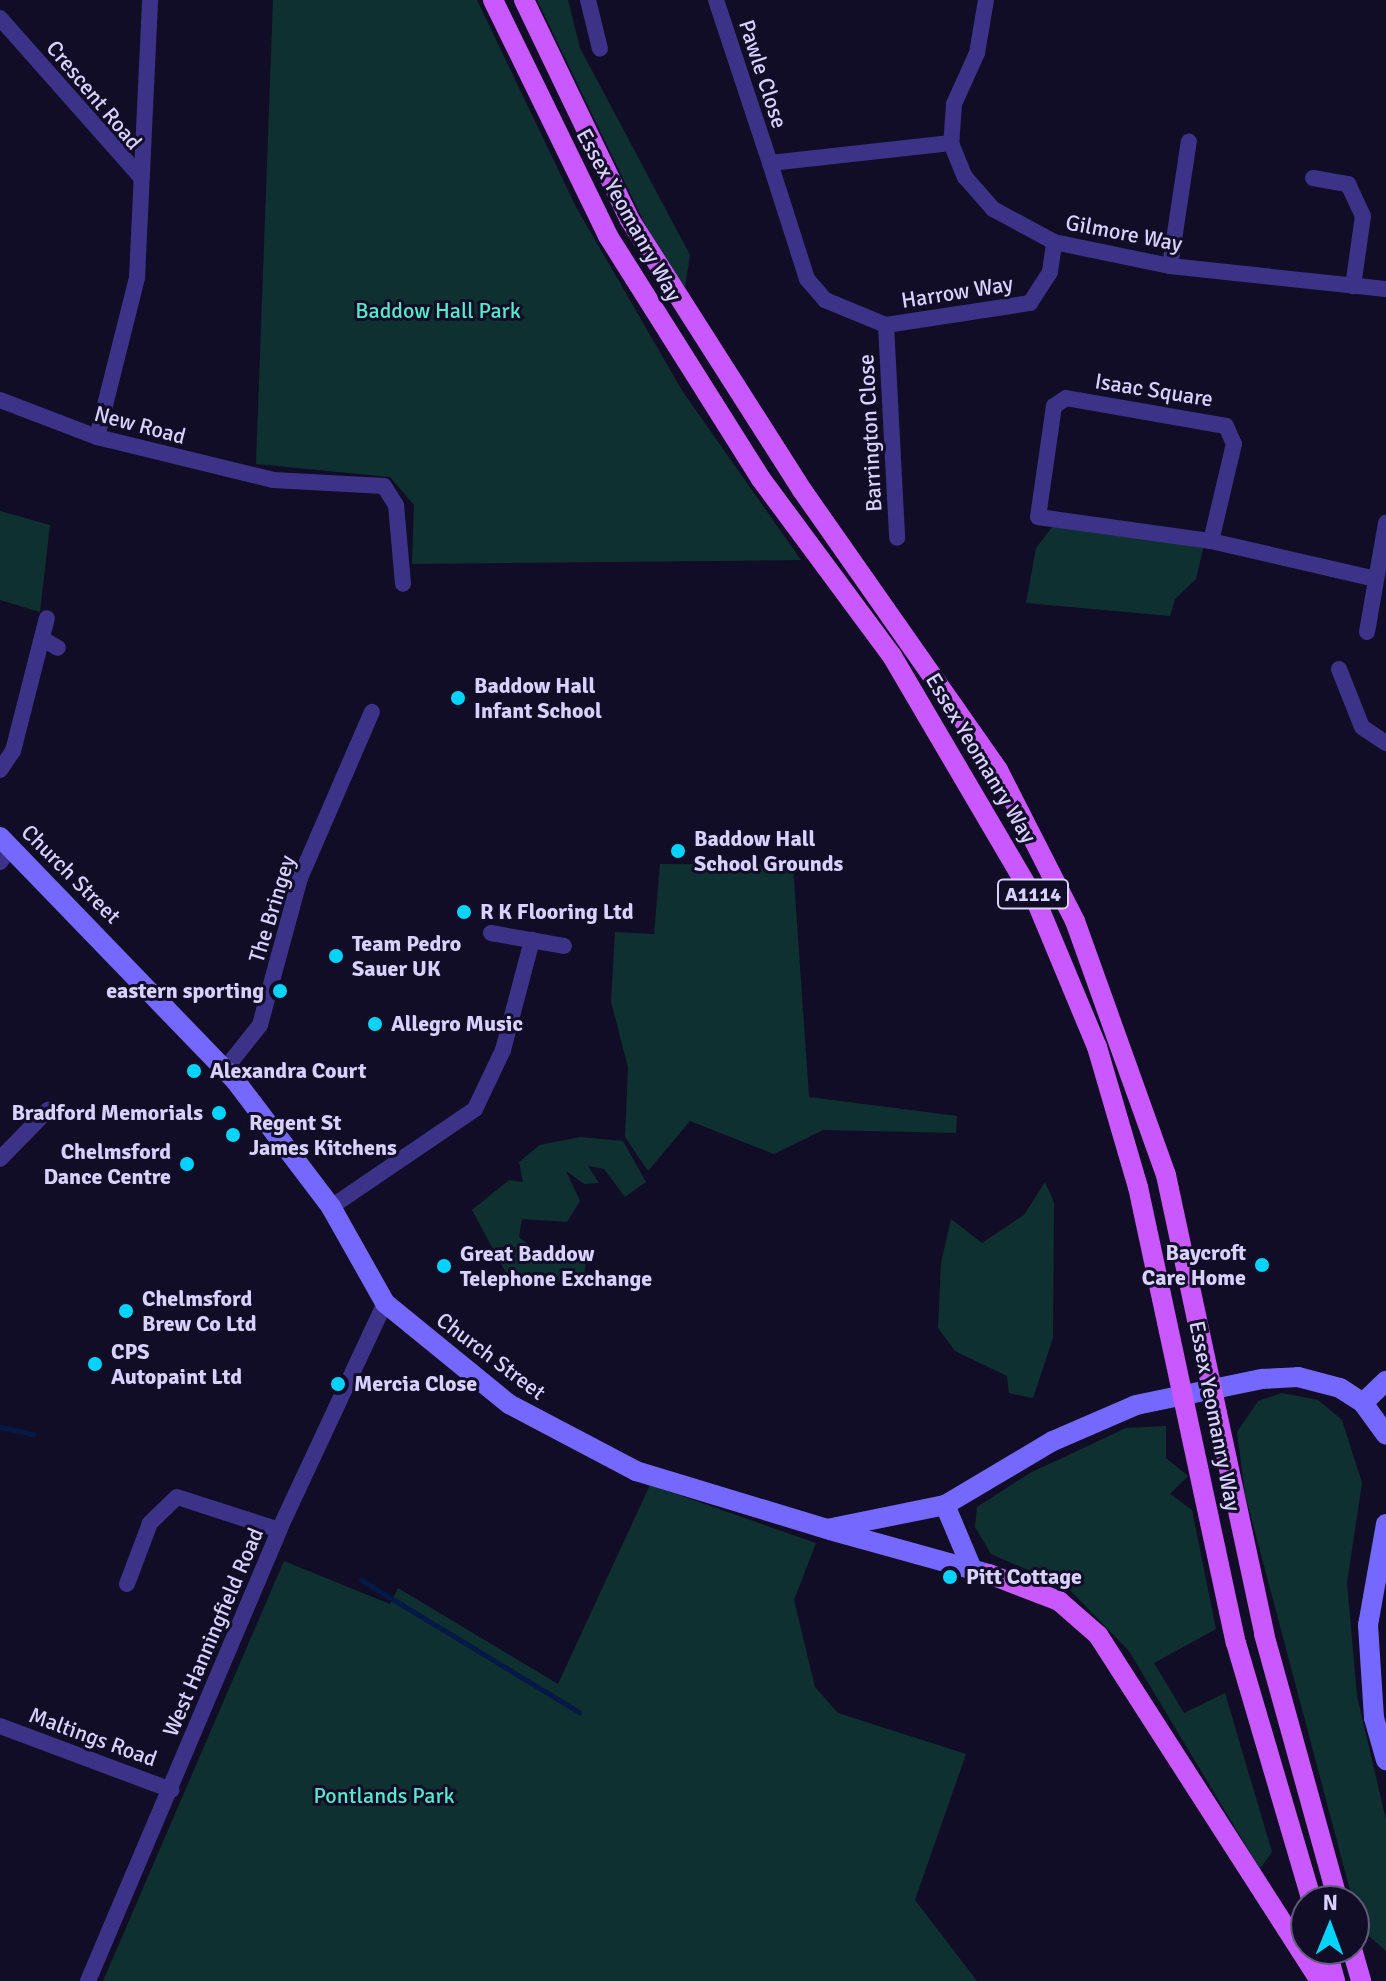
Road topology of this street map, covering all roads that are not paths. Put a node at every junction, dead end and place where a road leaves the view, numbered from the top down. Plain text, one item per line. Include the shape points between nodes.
1 (150, 0) edge
2 (493, 0) edge
3 (524, 0) edge
4 (588, 0) edge
5 (716, 0) edge
6 (986, 0) edge
7 (0, 18) edge
8 (600, 49) dead end
9 (951, 143) junction
10 (1182, 150) dead end
11 (770, 163) junction
12 (140, 176) junction
13 (1313, 178) dead end
14 (1054, 242) junction
15 (1170, 266) junction
16 (1353, 286) junction
17 (1386, 289) edge
18 (886, 325) junction
19 (0, 400) edge
20 (97, 437) junction
21 (1386, 523) edge
22 (897, 538) dead end
23 (1211, 541) junction
24 (1371, 578) junction
25 (403, 584) dead end
26 (47, 618) dead end
27 (1367, 632) dead end
28 (42, 639) junction
29 (58, 648) dead end
30 (1339, 669) dead end
31 (372, 712) dead end
32 (1386, 743) edge
33 (0, 770) edge
34 (3, 849) edge
35 (491, 933) dead end
36 (532, 940) junction
37 (564, 946) dead end
38 (225, 1069) junction
39 (48, 1110) dead end
40 (0, 1159) edge
41 (331, 1207) junction
42 (385, 1303) junction
43 (1386, 1381) edge
44 (1363, 1403) junction
45 (1386, 1435) edge
46 (945, 1505) junction
47 (1386, 1524) edge
48 (827, 1529) junction
49 (279, 1530) junction
50 (981, 1572) junction
51 (127, 1584) dead end
52 (0, 1726) edge
53 (1386, 1760) edge
54 (171, 1790) junction
55 (1307, 1885) edge
56 (1334, 1885) edge
57 (88, 1981) edge
58 (1320, 1981) edge

1 - 12 street
2 - 55 main road, Essex Yeomanry Way / A1114 via 608,236 761,479 892,656 1037,903 1097,1047 1138,1187 1236,1643
3 - 56 main road, Essex Yeomanry Way / A1114 via 630,220 802,490 998,770 1075,921 1166,1175 1264,1634
4 - 8 street
5 - 11 street, Pawle Close
6 - 9 street, Gilmore Way via 977,53 954,104
7 - 12 street, Crescent Road
9 - 11 street
9 - 14 street, Gilmore Way via 965,177 993,209
10 - 15 street
11 - 18 street, Harrow Way via 807,279 825,300
12 - 20 street, Crescent Road via 132,308
13 - 16 street via 1348,184 1363,216
14 - 15 street, Gilmore Way
14 - 18 street, Harrow Way via 1050,272 1030,303
15 - 16 street, Gilmore Way
16 - 17 street, Gilmore Way
18 - 22 street, Barrington Close
19 - 20 street, New Road
20 - 25 street, New Road via 273,480 384,486 396,505
21 - 24 street
23 - 23 street, Isaac Square via 1038,517 1054,406 1066,398 1226,426 1234,444
23 - 24 street, Isaac Square
24 - 27 street
26 - 28 street
28 - 29 street
28 - 33 street via 13,751
30 - 32 street via 1362,727
31 - 38 street, The Bringey via 300,878 260,1025
34 - 38 street, Church Street
35 - 36 street
36 - 37 street
36 - 41 street via 503,1050 470,1105
38 - 41 street, Church Street
39 - 40 street
41 - 42 street, Church Street
42 - 48 street, Church Street via 509,1404 585,1447 690,1491
42 - 49 street, West Hanningfield Road
43 - 44 street
44 - 45 street
44 - 46 street, Church Street via 1320,1380 1262,1379 1136,1405 1053,1441
46 - 48 street, Church Street
46 - 50 street
47 - 53 street via 1368,1625 1374,1718
48 - 50 street
49 - 51 street via 177,1497 154,1515
49 - 54 street, West Hanningfield Road
50 - 58 main road via 1059,1601 1098,1635
52 - 54 street, Maltings Road
54 - 57 street, West Hanningfield Road

